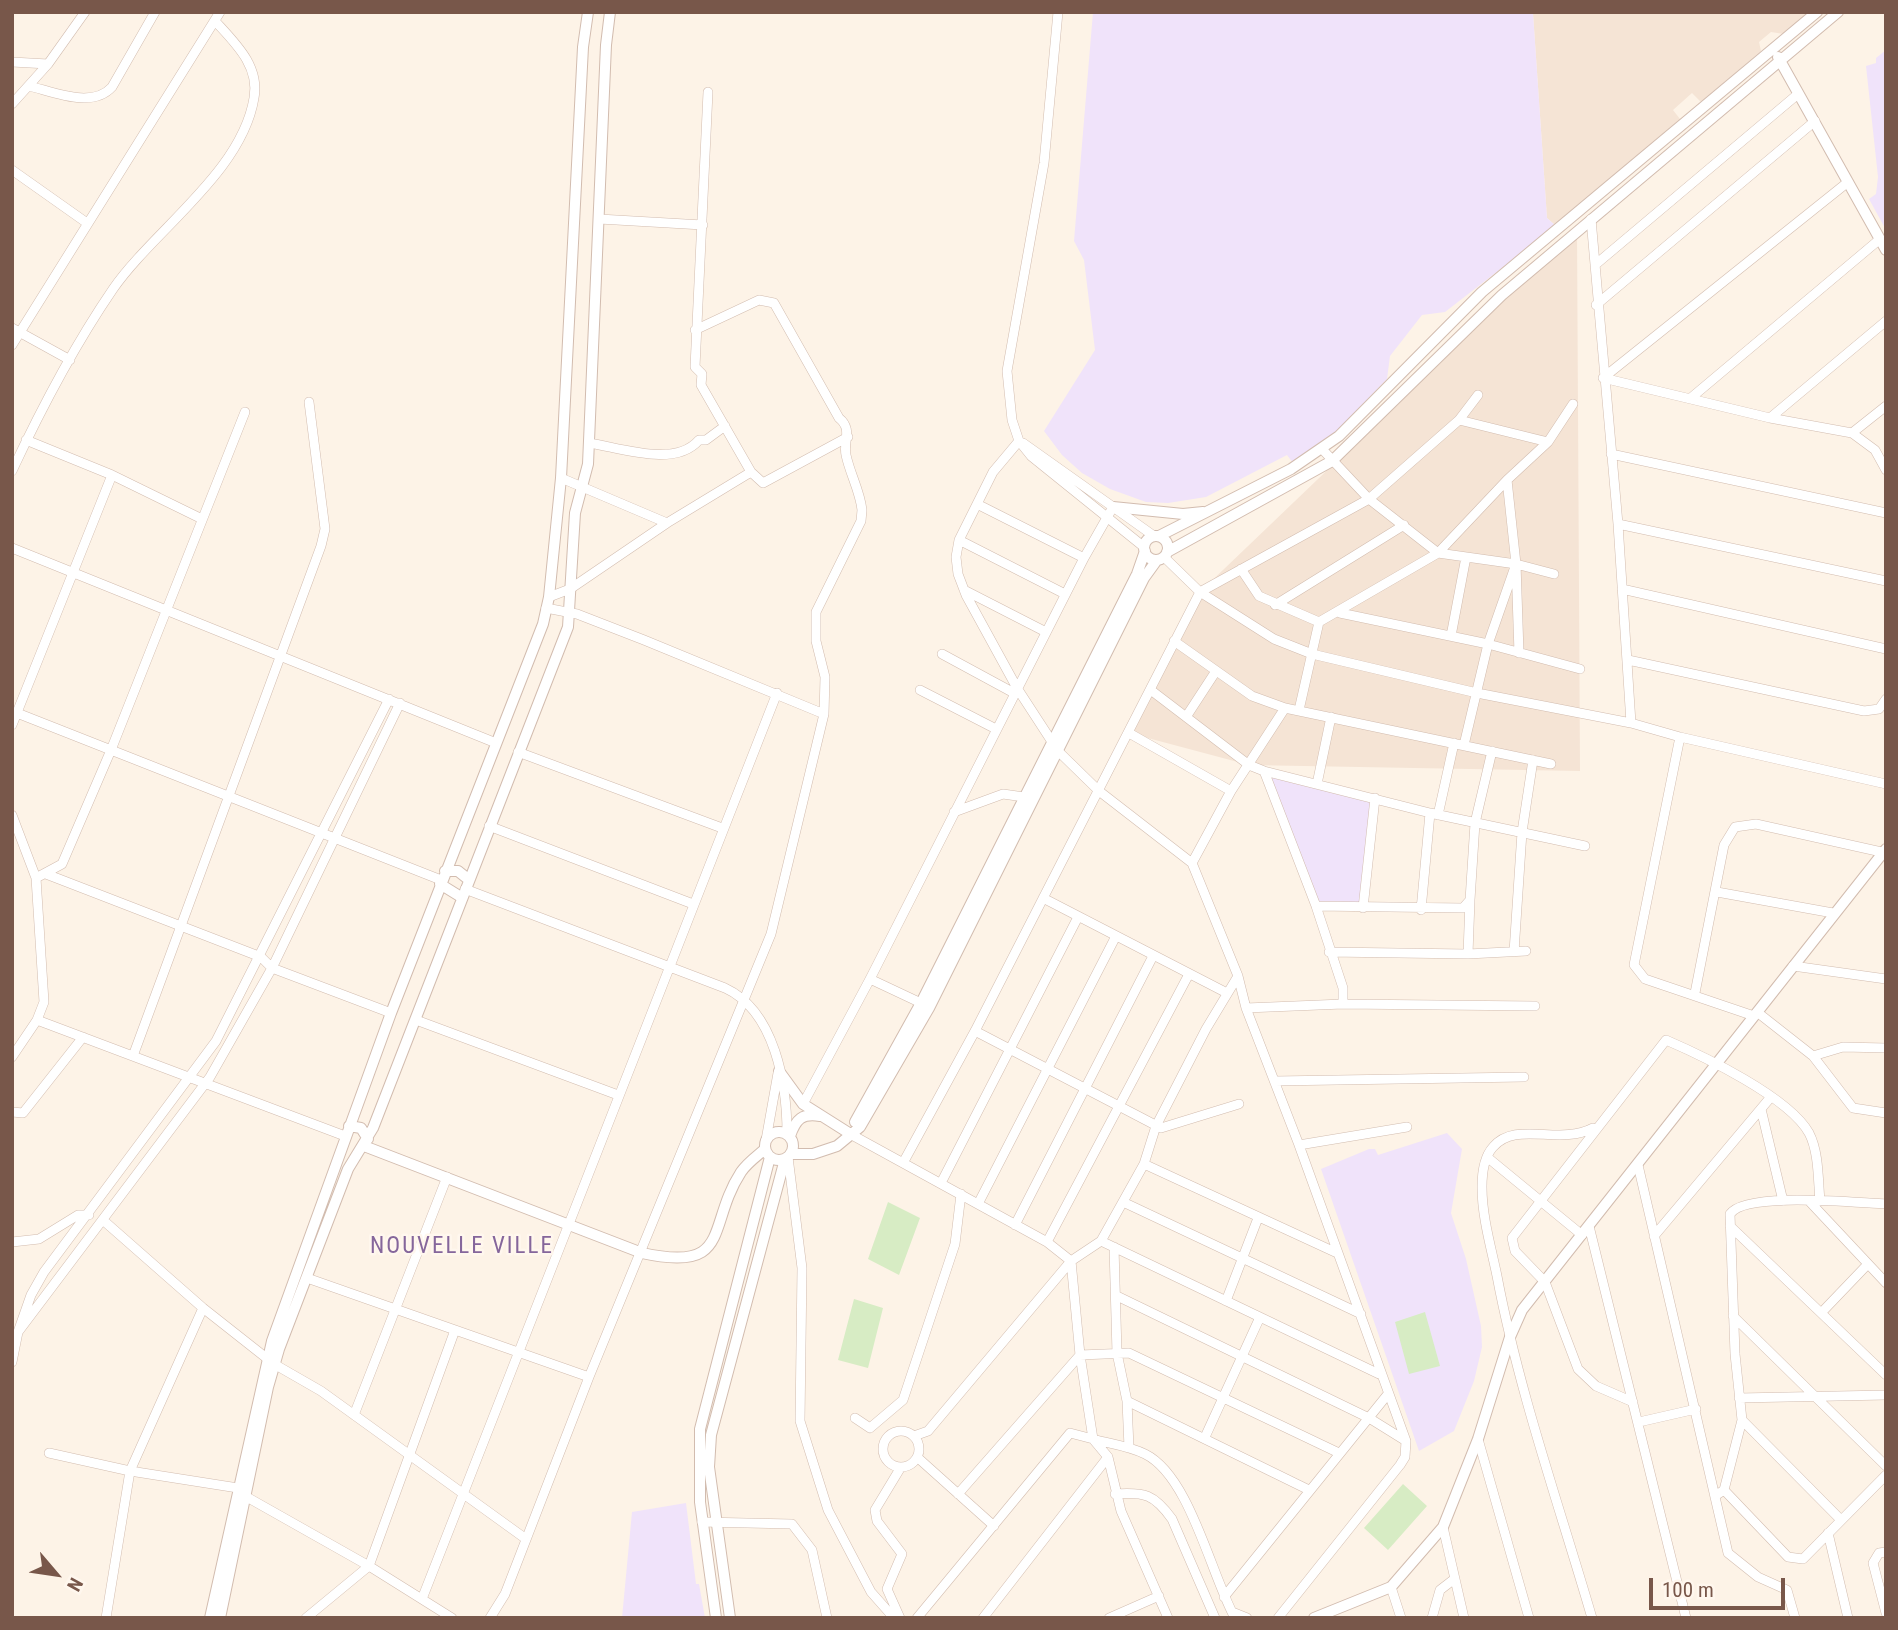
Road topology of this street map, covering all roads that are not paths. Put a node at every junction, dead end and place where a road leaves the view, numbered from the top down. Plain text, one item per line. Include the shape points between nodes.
1 (85, 12) edge
2 (155, 12) edge
3 (1058, 12) edge
4 (1817, 12) edge
5 (1838, 12) edge
6 (588, 13) edge
7 (217, 16) edge
8 (610, 16) edge
9 (1773, 48) junction
10 (1780, 61) junction
11 (12, 62) edge
12 (48, 64) junction
13 (29, 86) junction
14 (708, 92) dead end
15 (1798, 94) junction
16 (12, 104) edge
17 (1815, 121) junction
18 (12, 170) edge
19 (1848, 182) junction
20 (1589, 205) junction
21 (599, 219) junction
22 (1591, 219) junction
23 (87, 223) junction
24 (703, 225) junction
25 (1880, 239) junction
26 (1886, 250) edge
27 (1595, 265) junction
28 (1596, 305) junction
29 (1886, 321) edge
30 (16, 330) edge
31 (695, 330) junction
32 (12, 345) edge
33 (70, 360) junction
34 (1603, 378) junction
35 (1478, 395) dead end
36 (1692, 397) junction
37 (309, 402) dead end
38 (1573, 404) dead end
39 (1886, 406) edge
40 (245, 412) dead end
41 (1770, 418) junction
42 (1459, 419) junction
43 (725, 426) junction
44 (1852, 433) junction
45 (848, 437) junction
46 (26, 440) junction
47 (1019, 441) junction
48 (589, 443) junction
49 (1548, 443) junction
50 (1322, 449) junction
51 (1611, 453) junction
52 (1332, 461) junction
53 (1886, 470) edge
54 (12, 471) edge
55 (751, 472) junction
56 (112, 475) junction
57 (561, 478) junction
58 (1507, 480) junction
59 (582, 486) junction
60 (1369, 499) junction
61 (977, 504) junction
62 (1212, 510) junction
63 (1110, 512) junction
64 (1886, 513) edge
65 (202, 519) junction
66 (667, 523) junction
67 (1618, 524) junction
68 (1404, 525) junction
69 (1157, 536) junction
70 (959, 540) junction
71 (12, 548) edge
72 (1144, 549) junction
73 (1438, 552) junction
74 (1163, 556) junction
75 (1466, 556) junction
76 (1084, 558) junction
77 (1516, 564) junction
78 (1241, 569) junction
79 (1554, 574) dead end
80 (73, 575) junction
81 (1886, 581) edge
82 (570, 589) junction
83 (1622, 589) junction
84 (964, 590) junction
85 (1200, 592) junction
86 (1065, 594) junction
87 (548, 602) junction
88 (1275, 605) junction
89 (166, 611) junction
90 (569, 613) junction
91 (1340, 613) junction
92 (1319, 622) junction
93 (1046, 632) junction
94 (1451, 636) junction
95 (1174, 641) junction
96 (1488, 644) junction
97 (1886, 649) edge
98 (1519, 653) junction
99 (942, 654) dead end
100 (1312, 654) junction
101 (280, 656) junction
102 (1628, 660) junction
103 (1580, 670) dead end
104 (1216, 671) junction
105 (919, 690) dead end
106 (1015, 690) junction
107 (1152, 691) junction
108 (777, 693) junction
109 (1477, 693) junction
110 (389, 699) junction
111 (1886, 699) edge
112 (400, 703) junction
113 (1285, 708) junction
114 (1299, 710) junction
115 (17, 713) junction
116 (824, 714) junction
117 (1186, 717) junction
118 (1331, 717) junction
119 (1631, 723) junction
120 (12, 724) edge
121 (996, 729) junction
122 (1129, 733) junction
123 (1680, 737) junction
124 (496, 743) junction
125 (1459, 744) junction
126 (1055, 746) junction
127 (111, 750) junction
128 (1492, 751) junction
129 (518, 752) junction
130 (1533, 760) junction
131 (1551, 764) dead end
132 (1249, 765) junction
133 (1264, 771) junction
134 (1317, 784) junction
135 (1886, 784) edge
136 (1099, 791) junction
137 (1231, 791) junction
138 (228, 796) junction
139 (1024, 797) junction
140 (1376, 798) junction
141 (954, 812) junction
142 (1434, 814) junction
143 (12, 815) edge
144 (1475, 824) junction
145 (489, 826) junction
146 (722, 828) junction
147 (1522, 832) junction
148 (323, 834) junction
149 (334, 838) junction
150 (1585, 846) dead end
151 (1885, 852) edge
152 (1192, 863) junction
153 (41, 876) junction
154 (442, 878) junction
155 (465, 888) junction
156 (1717, 892) junction
157 (1043, 898) junction
158 (1470, 901) junction
159 (693, 904) junction
160 (1316, 905) junction
161 (1363, 908) junction
162 (1421, 909) junction
163 (1833, 913) junction
164 (1078, 917) junction
165 (182, 926) junction
166 (1116, 936) junction
167 (1514, 951) junction
168 (1526, 951) dead end
169 (1329, 952) junction
170 (1468, 954) junction
171 (1153, 956) junction
172 (261, 957) junction
173 (1793, 966) junction
174 (272, 968) junction
175 (668, 968) junction
176 (1189, 974) junction
177 (1238, 976) junction
178 (870, 979) junction
179 (1886, 979) edge
180 (1227, 993) junction
181 (1695, 993) junction
182 (745, 999) junction
183 (921, 1003) junction
184 (1343, 1004) junction
185 (1535, 1006) dead end
186 (1246, 1008) junction
187 (391, 1013) junction
188 (1756, 1014) junction
189 (37, 1020) junction
190 (416, 1020) junction
191 (975, 1031) junction
192 (83, 1037) junction
193 (1886, 1048) edge
194 (1012, 1050) junction
195 (133, 1056) junction
196 (1812, 1056) junction
197 (12, 1057) edge
198 (1720, 1063) junction
199 (1049, 1070) junction
200 (779, 1072) junction
201 (1524, 1077) dead end
202 (189, 1079) junction
203 (1275, 1081) junction
204 (205, 1084) junction
205 (1084, 1088) junction
206 (618, 1095) junction
207 (1770, 1098) junction
208 (803, 1104) junction
209 (1239, 1104) dead end
210 (1120, 1106) junction
211 (1761, 1109) junction
212 (12, 1112) edge
213 (1886, 1113) edge
214 (823, 1117) junction
215 (1156, 1126) junction
216 (1597, 1126) junction
217 (1407, 1127) dead end
218 (346, 1134) junction
219 (789, 1135) junction
220 (852, 1135) junction
221 (364, 1145) junction
222 (1299, 1145) junction
223 (767, 1149) junction
224 (788, 1157) junction
225 (1487, 1157) junction
226 (903, 1163) junction
227 (1144, 1164) junction
228 (1638, 1165) junction
229 (447, 1177) junction
230 (941, 1183) junction
231 (961, 1194) junction
232 (1539, 1200) junction
233 (1783, 1201) junction
234 (1815, 1201) junction
235 (1123, 1202) junction
236 (978, 1204) junction
237 (1886, 1205) edge
238 (89, 1215) junction
239 (1258, 1218) junction
240 (104, 1221) junction
241 (567, 1224) junction
242 (1015, 1225) junction
243 (1730, 1226) junction
244 (1586, 1230) junction
245 (1654, 1236) junction
246 (1101, 1241) junction
247 (12, 1242) edge
248 (1047, 1242) junction
249 (1114, 1247) junction
250 (642, 1253) junction
251 (1337, 1253) junction
252 (1242, 1259) junction
253 (1072, 1261) junction
254 (1867, 1265) junction
255 (307, 1278) junction
256 (1545, 1282) junction
257 (1886, 1283) edge
258 (1117, 1296) junction
259 (1226, 1301) junction
260 (396, 1307) junction
261 (203, 1308) junction
262 (1822, 1312) junction
263 (1361, 1314) junction
264 (1733, 1316) junction
265 (1260, 1317) junction
266 (455, 1330) junction
267 (18, 1332) junction
268 (1510, 1337) junction
269 (517, 1352) junction
270 (1117, 1353) junction
271 (1080, 1355) junction
272 (1241, 1356) junction
273 (271, 1360) junction
274 (12, 1362) edge
275 (1379, 1374) junction
276 (1886, 1375) edge
277 (589, 1377) junction
278 (1388, 1394) junction
279 (1886, 1395) edge
280 (1222, 1396) junction
281 (1740, 1398) junction
282 (1817, 1398) junction
283 (1126, 1401) junction
284 (1633, 1402) junction
285 (1696, 1409) junction
286 (354, 1415) junction
287 (887, 1416) junction
288 (855, 1418) dead end
289 (1369, 1418) junction
290 (1742, 1420) junction
291 (1639, 1422) junction
292 (890, 1435) junction
293 (914, 1436) junction
294 (1205, 1437) junction
295 (1093, 1439) junction
296 (1478, 1440) junction
297 (1406, 1441) junction
298 (1129, 1448) junction
299 (49, 1453) dead end
300 (1339, 1453) junction
301 (410, 1455) junction
302 (917, 1457) junction
303 (1108, 1457) junction
304 (1886, 1466) edge
305 (901, 1467) junction
306 (130, 1471) junction
307 (1886, 1475) edge
308 (1309, 1490) junction
309 (1724, 1490) junction
310 (241, 1492) junction
311 (463, 1493) junction
312 (958, 1494) junction
313 (1115, 1494) junction
314 (1715, 1496) junction
315 (1841, 1520) junction
316 (702, 1522) junction
317 (716, 1522) junction
318 (994, 1526) junction
319 (1443, 1527) junction
320 (1828, 1533) junction
321 (526, 1539) junction
322 (1886, 1552) edge
323 (369, 1566) junction
324 (1453, 1580) junction
325 (1391, 1587) junction
326 (1159, 1596) junction
327 (1224, 1597) junction
328 (422, 1599) junction
329 (1886, 1613) edge
330 (1333, 1614) edge
331 (1122, 1615) edge
332 (1234, 1615) edge
333 (106, 1618) edge
334 (210, 1618) edge
335 (220, 1618) edge
336 (306, 1618) edge
337 (452, 1618) edge
338 (490, 1618) edge
339 (716, 1618) edge
340 (730, 1618) edge
341 (827, 1618) edge
342 (894, 1618) edge
343 (900, 1618) edge
344 (917, 1618) edge
345 (983, 1618) edge
346 (1109, 1618) edge
347 (1168, 1618) edge
348 (1215, 1618) edge
349 (1247, 1618) edge
350 (1278, 1618) edge
351 (1314, 1618) edge
352 (1401, 1618) edge
353 (1432, 1618) edge
354 (1464, 1618) edge
355 (1529, 1618) edge
356 (1592, 1618) edge
357 (1686, 1618) edge
358 (1796, 1618) edge
359 (1848, 1618) edge

1 - 12 street
2 - 13 street via 112,87 101,96 85,98
3 - 47 street via 1044,163 1007,371 1010,410
4 - 9 street
5 - 10 street
6 - 8 street
6 - 57 street
7 - 23 street
7 - 33 street via 248,61 255,83 253,107 219,171 136,259
8 - 21 street
9 - 10 street
9 - 20 street
10 - 15 street
10 - 22 street
11 - 12 street
12 - 13 street
13 - 16 street
14 - 24 street
15 - 17 street
15 - 27 street
17 - 19 street
17 - 28 street
18 - 23 street
19 - 25 street
19 - 34 street
20 - 22 street
20 - 50 street via 1482,292
21 - 24 street
21 - 48 street
22 - 27 street
22 - 52 street via 1502,295
23 - 30 street
24 - 31 street
25 - 26 street
25 - 36 street
27 - 28 street
28 - 34 street
29 - 41 street
30 - 32 street
30 - 33 street
31 - 43 street via 695,367
31 - 45 street via 759,300 774,303 844,422
33 - 46 street
34 - 36 street
34 - 51 street
35 - 42 street
36 - 41 street
37 - 101 street via 325,529
38 - 49 street
39 - 44 street
40 - 65 street
41 - 44 street
42 - 49 street
42 - 60 street
43 - 48 street via 690,450 662,455
43 - 55 street
44 - 53 street via 1875,450
45 - 55 street via 763,483
45 - 116 street via 845,451 862,510 861,521 816,612 816,641 825,677
46 - 54 street
46 - 56 street
47 - 61 street via 1000,460
47 - 63 street
48 - 59 street
49 - 58 street
50 - 52 street
50 - 62 street
51 - 64 street
51 - 67 street
52 - 60 street
52 - 74 street
55 - 66 street
56 - 65 street
56 - 80 street
57 - 59 street
57 - 87 street
58 - 73 street
58 - 77 street
59 - 66 street
59 - 82 street via 575,513
60 - 68 street
60 - 78 street
61 - 70 street
61 - 76 street
62 - 63 street
62 - 69 street
63 - 69 street
63 - 72 street
63 - 76 street
65 - 89 street
66 - 82 street
67 - 81 street
67 - 83 street
68 - 73 street
68 - 88 street
69 - 72 street via 1148,540
69 - 74 street via 1167,544
70 - 84 street via 956,557
70 - 86 street
71 - 80 street
72 - 74 street via 1149,558
72 - 126 street via 1138,574
73 - 75 street
73 - 91 street
74 - 85 street
74 - 126 street via 1144,578
75 - 77 street
75 - 94 street
76 - 86 street
77 - 79 street
77 - 96 street
77 - 98 street
78 - 85 street
78 - 88 street via 1259,596
80 - 89 street
80 - 115 street
82 - 87 street
82 - 90 street
83 - 97 street
83 - 102 street
84 - 93 street
84 - 106 street
85 - 95 street
85 - 100 street via 1266,635
86 - 93 street
87 - 90 street
87 - 124 street
88 - 92 street
89 - 101 street
89 - 127 street
90 - 108 street
90 - 129 street via 568,627
91 - 92 street
91 - 94 street
92 - 100 street
93 - 106 street
94 - 96 street
95 - 104 street
95 - 107 street
96 - 98 street
96 - 109 street
98 - 103 street
99 - 106 street
100 - 109 street
100 - 114 street
101 - 110 street
101 - 138 street
102 - 111 street via 1869,712 1879,709
102 - 119 street
104 - 113 street via 1252,696
104 - 117 street
105 - 121 street
106 - 121 street
106 - 126 street
107 - 117 street
107 - 122 street
108 - 116 street
108 - 146 street
109 - 119 street
109 - 125 street
110 - 112 street
110 - 148 street
112 - 124 street
112 - 149 street
113 - 114 street
113 - 132 street
114 - 118 street
115 - 120 street
115 - 127 street
116 - 182 street via 771,934
117 - 132 street
118 - 125 street
118 - 134 street
119 - 123 street
121 - 141 street
122 - 136 street
122 - 137 street
123 - 135 street
123 - 181 street via 1633,960 1635,970 1645,979
124 - 154 street
125 - 128 street
125 - 142 street
126 - 136 street
126 - 139 street
126 - 220 street via 929,1008
127 - 138 street
127 - 153 street via 62,864
128 - 130 street
128 - 144 street
129 - 145 street
129 - 146 street
130 - 131 street
130 - 147 street
132 - 133 street
132 - 137 street
133 - 134 street
133 - 160 street
134 - 140 street
136 - 152 street
136 - 157 street
137 - 152 street
138 - 148 street
138 - 165 street
139 - 141 street via 1003,793
139 - 183 street
140 - 142 street
140 - 161 street
141 - 178 street
142 - 144 street
142 - 162 street
143 - 153 street
144 - 147 street
144 - 158 street
145 - 155 street
145 - 159 street
146 - 159 street
147 - 150 street
147 - 167 street
148 - 149 street
148 - 172 street
149 - 154 street
149 - 174 street
151 - 156 street via 1742,824 1726,838
151 - 163 street
152 - 177 street
153 - 165 street
153 - 189 street via 44,1002
154 - 155 street
154 - 155 street via 458,871
154 - 187 street
155 - 175 street
155 - 190 street
156 - 163 street
156 - 181 street
157 - 164 street
157 - 191 street
158 - 162 street via 1463,908
158 - 170 street
159 - 175 street
160 - 161 street
160 - 169 street
161 - 162 street
163 - 173 street
164 - 166 street
164 - 194 street
165 - 172 street
165 - 195 street
166 - 171 street
166 - 199 street
167 - 168 street
167 - 170 street
169 - 170 street
169 - 184 street via 1343,988
171 - 176 street
171 - 205 street
172 - 174 street
172 - 202 street via 216,1041
173 - 179 street
173 - 188 street
174 - 187 street
174 - 204 street
175 - 182 street
175 - 206 street
176 - 180 street
176 - 210 street
177 - 180 street
177 - 186 street
178 - 183 street
178 - 208 street
180 - 215 street
181 - 188 street
182 - 200 street via 764,1023
182 - 250 street
183 - 220 street
184 - 185 street
184 - 186 street
186 - 203 street
187 - 218 street
188 - 196 street
188 - 198 street
189 - 192 street
189 - 197 street
190 - 206 street
190 - 221 street
191 - 194 street
191 - 226 street
192 - 195 street
192 - 212 street via 34,1102 23,1113
193 - 196 street via 1843,1047
194 - 199 street
194 - 230 street
195 - 202 street
196 - 213 street via 1853,1108
198 - 207 street
198 - 216 street via 1666,1040
198 - 228 street
199 - 205 street
199 - 236 street
200 - 208 street
200 - 219 street
200 - 223 street
201 - 203 street
202 - 204 street
202 - 238 street
203 - 222 street
204 - 218 street
204 - 240 street
205 - 210 street
205 - 242 street
206 - 241 street
207 - 211 street
207 - 234 street via 1809,1133
208 - 214 street
209 - 215 street
210 - 215 street
210 - 248 street
211 - 233 street
211 - 245 street
214 - 219 street via 798,1118
214 - 220 street
215 - 227 street
216 - 225 street via 1567,1137 1512,1135 1494,1146
216 - 232 street
217 - 222 street
218 - 221 street via 350,1149
218 - 221 street via 361,1128
218 - 273 street
219 - 223 street via 775,1132
219 - 224 street via 794,1148
220 - 224 street via 837,1146
220 - 226 street
221 - 229 street
221 - 255 street via 348,1169
222 - 251 street
223 - 224 street
223 - 250 street via 743,1168 717,1232 699,1254 675,1260
223 - 316 street via 700,1429 697,1476
224 - 317 street via 712,1435 709,1468
224 - 342 street via 802,1268 800,1421 828,1510 871,1592
225 - 232 street
225 - 268 street via 1484,1212
226 - 230 street
227 - 235 street
227 - 239 street
228 - 244 street
228 - 245 street
229 - 241 street
229 - 260 street
230 - 231 street
231 - 236 street
231 - 287 street via 955,1244 903,1400
232 - 244 street
232 - 256 street via 1512,1242
233 - 234 street
233 - 243 street via 1738,1206 1730,1214
234 - 237 street
234 - 254 street
235 - 246 street
235 - 252 street
236 - 242 street
238 - 247 street via 78,1215 39,1239
238 - 267 street via 44,1272
239 - 251 street
239 - 252 street
240 - 261 street
240 - 267 street
241 - 250 street
241 - 269 street
242 - 248 street
243 - 262 street
243 - 264 street
244 - 256 street
244 - 284 street
245 - 285 street
246 - 249 street
246 - 253 street
248 - 253 street
249 - 258 street
249 - 259 street
250 - 277 street
251 - 263 street
252 - 259 street
252 - 263 street
253 - 271 street
253 - 293 street via 928,1431
254 - 257 street
254 - 262 street
255 - 260 street
255 - 273 street
256 - 268 street via 1522,1310
256 - 284 street via 1578,1368 1596,1386
258 - 270 street
258 - 272 street
259 - 265 street
260 - 266 street
260 - 286 street
261 - 273 street
261 - 306 street
262 - 276 street
263 - 275 street
264 - 281 street
264 - 282 street
265 - 272 street
265 - 275 street
266 - 269 street
266 - 301 street
267 - 274 street
268 - 296 street
268 - 356 street
269 - 277 street
269 - 311 street
270 - 271 street
270 - 280 street via 1129,1353
270 - 283 street
271 - 295 street
271 - 312 street
272 - 280 street
272 - 289 street
273 - 286 street
273 - 310 street
275 - 278 street
277 - 321 street
278 - 289 street
278 - 297 street
279 - 282 street
280 - 294 street
280 - 300 street
281 - 282 street
281 - 290 street
282 - 304 street
283 - 294 street
283 - 298 street
284 - 291 street
285 - 291 street
285 - 314 street
286 - 301 street
287 - 288 street via 870,1428
287 - 292 street
289 - 297 street
289 - 300 street
290 - 309 street
290 - 315 street
291 - 357 street
292 - 293 street via 903,1431
292 - 305 street via 884,1444 885,1457
293 - 302 street via 919,1445
294 - 308 street
295 - 298 street
295 - 303 street
295 - 318 street via 1070,1433
296 - 319 street
296 - 355 street
297 - 350 street via 1400,1465
298 - 327 street via 1160,1465 1182,1496
299 - 306 street
300 - 308 street
301 - 311 street
301 - 323 street
302 - 305 street
302 - 312 street
303 - 313 street
303 - 345 street
305 - 343 street via 875,1510 877,1521 902,1554 887,1589
306 - 310 street
306 - 333 street
307 - 315 street
308 - 327 street
309 - 314 street
309 - 320 street via 1795,1560 1803,1559
310 - 323 street
310 - 334 street
310 - 335 street
311 - 321 street
311 - 328 street
312 - 318 street
313 - 326 street
313 - 348 street via 1139,1492 1163,1507
314 - 358 street via 1728,1553 1758,1577 1787,1590
315 - 320 street
316 - 317 street
316 - 339 street
317 - 340 street
317 - 341 street via 792,1524 812,1550
318 - 344 street
319 - 324 street
319 - 325 street
320 - 359 street
321 - 338 street via 505,1594
322 - 329 street via 1879,1553 1873,1563
323 - 328 street
323 - 336 street
324 - 353 street via 1440,1590
324 - 354 street
325 - 330 street
325 - 352 street
326 - 331 street
326 - 347 street
327 - 332 street
328 - 337 street
330 - 351 street
331 - 346 street
332 - 349 street

